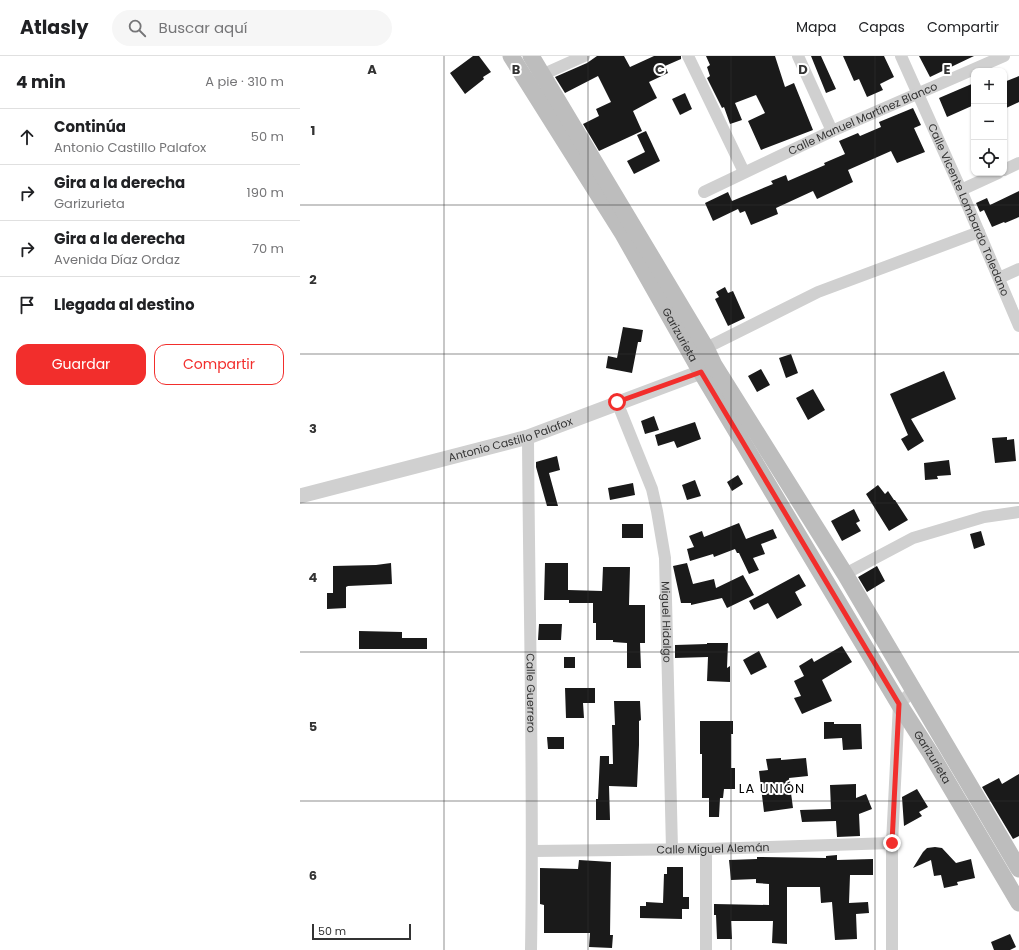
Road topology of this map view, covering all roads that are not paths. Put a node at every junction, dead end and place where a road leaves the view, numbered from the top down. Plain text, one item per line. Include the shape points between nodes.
1 (531, 56) edge
2 (584, 56) edge
3 (688, 56) edge
4 (798, 56) edge
5 (901, 56) edge
6 (1004, 56) edge
7 (513, 57) edge
8 (542, 75) junction
9 (527, 82) junction
10 (918, 94) junction
11 (832, 131) junction
12 (1019, 163) edge
13 (1007, 169) edge
14 (744, 172) junction
15 (991, 176) edge
16 (961, 190) junction
17 (704, 192) dead end
18 (979, 232) junction
19 (1019, 269) edge
20 (999, 278) junction
21 (1019, 326) edge
22 (699, 352) junction
23 (708, 368) junction
24 (617, 402) junction
25 (528, 436) junction
26 (300, 496) edge
27 (1019, 512) edge
28 (845, 574) junction
29 (914, 690) junction
30 (899, 704) junction
31 (979, 801) junction
32 (963, 808) junction
33 (892, 843) junction
34 (672, 849) junction
35 (706, 849) junction
36 (533, 851) junction
37 (1018, 867) edge
38 (1000, 871) junction
39 (1019, 903) edge
40 (531, 950) edge
41 (706, 950) edge
42 (892, 950) edge

1 - 8 main road, Garizurieta
2 - 8 street
3 - 14 street
4 - 11 street
5 - 10 street, Calle Vicente Lombardo Toledano
6 - 10 street, Calle Manuel Martínez Blanco
7 - 9 main road, Garizurieta
8 - 9 street
8 - 22 main road, Garizurieta
9 - 22 main road, Garizurieta
10 - 11 street, Calle Manuel Martínez Blanco
10 - 16 street, Calle Vicente Lombardo Toledano
11 - 14 street, Calle Manuel Martínez Blanco
12 - 13 street
14 - 17 street, Calle Manuel Martínez Blanco
15 - 16 street
16 - 18 street, Calle Vicente Lombardo Toledano
18 - 20 street, Calle Vicente Lombardo Toledano
18 - 22 street via 818,292
19 - 20 street
20 - 21 street, Calle Vicente Lombardo Toledano
22 - 23 main road, Garizurieta
23 - 24 street, Antonio Castillo Palafox
23 - 28 main road, Garizurieta
23 - 30 main road, Garizurieta
24 - 25 street, Antonio Castillo Palafox
24 - 34 street, Miguel Hidalgo via 652,489 665,558
25 - 26 street, Antonio Castillo Palafox
25 - 36 street, Calle Guerrero
27 - 28 street via 984,516 913,538
28 - 29 main road, Garizurieta
29 - 30 street
29 - 31 main road, Garizurieta
30 - 32 main road, Garizurieta
30 - 33 street
31 - 32 street
31 - 37 main road, Garizurieta
32 - 38 main road, Garizurieta
33 - 35 street, Calle Miguel Alemán
33 - 42 street
34 - 35 street, Calle Miguel Alemán
34 - 36 street, Calle Miguel Alemán
35 - 41 street
36 - 40 street, Calle Guerrero
37 - 38 street
38 - 39 main road, Garizurieta

